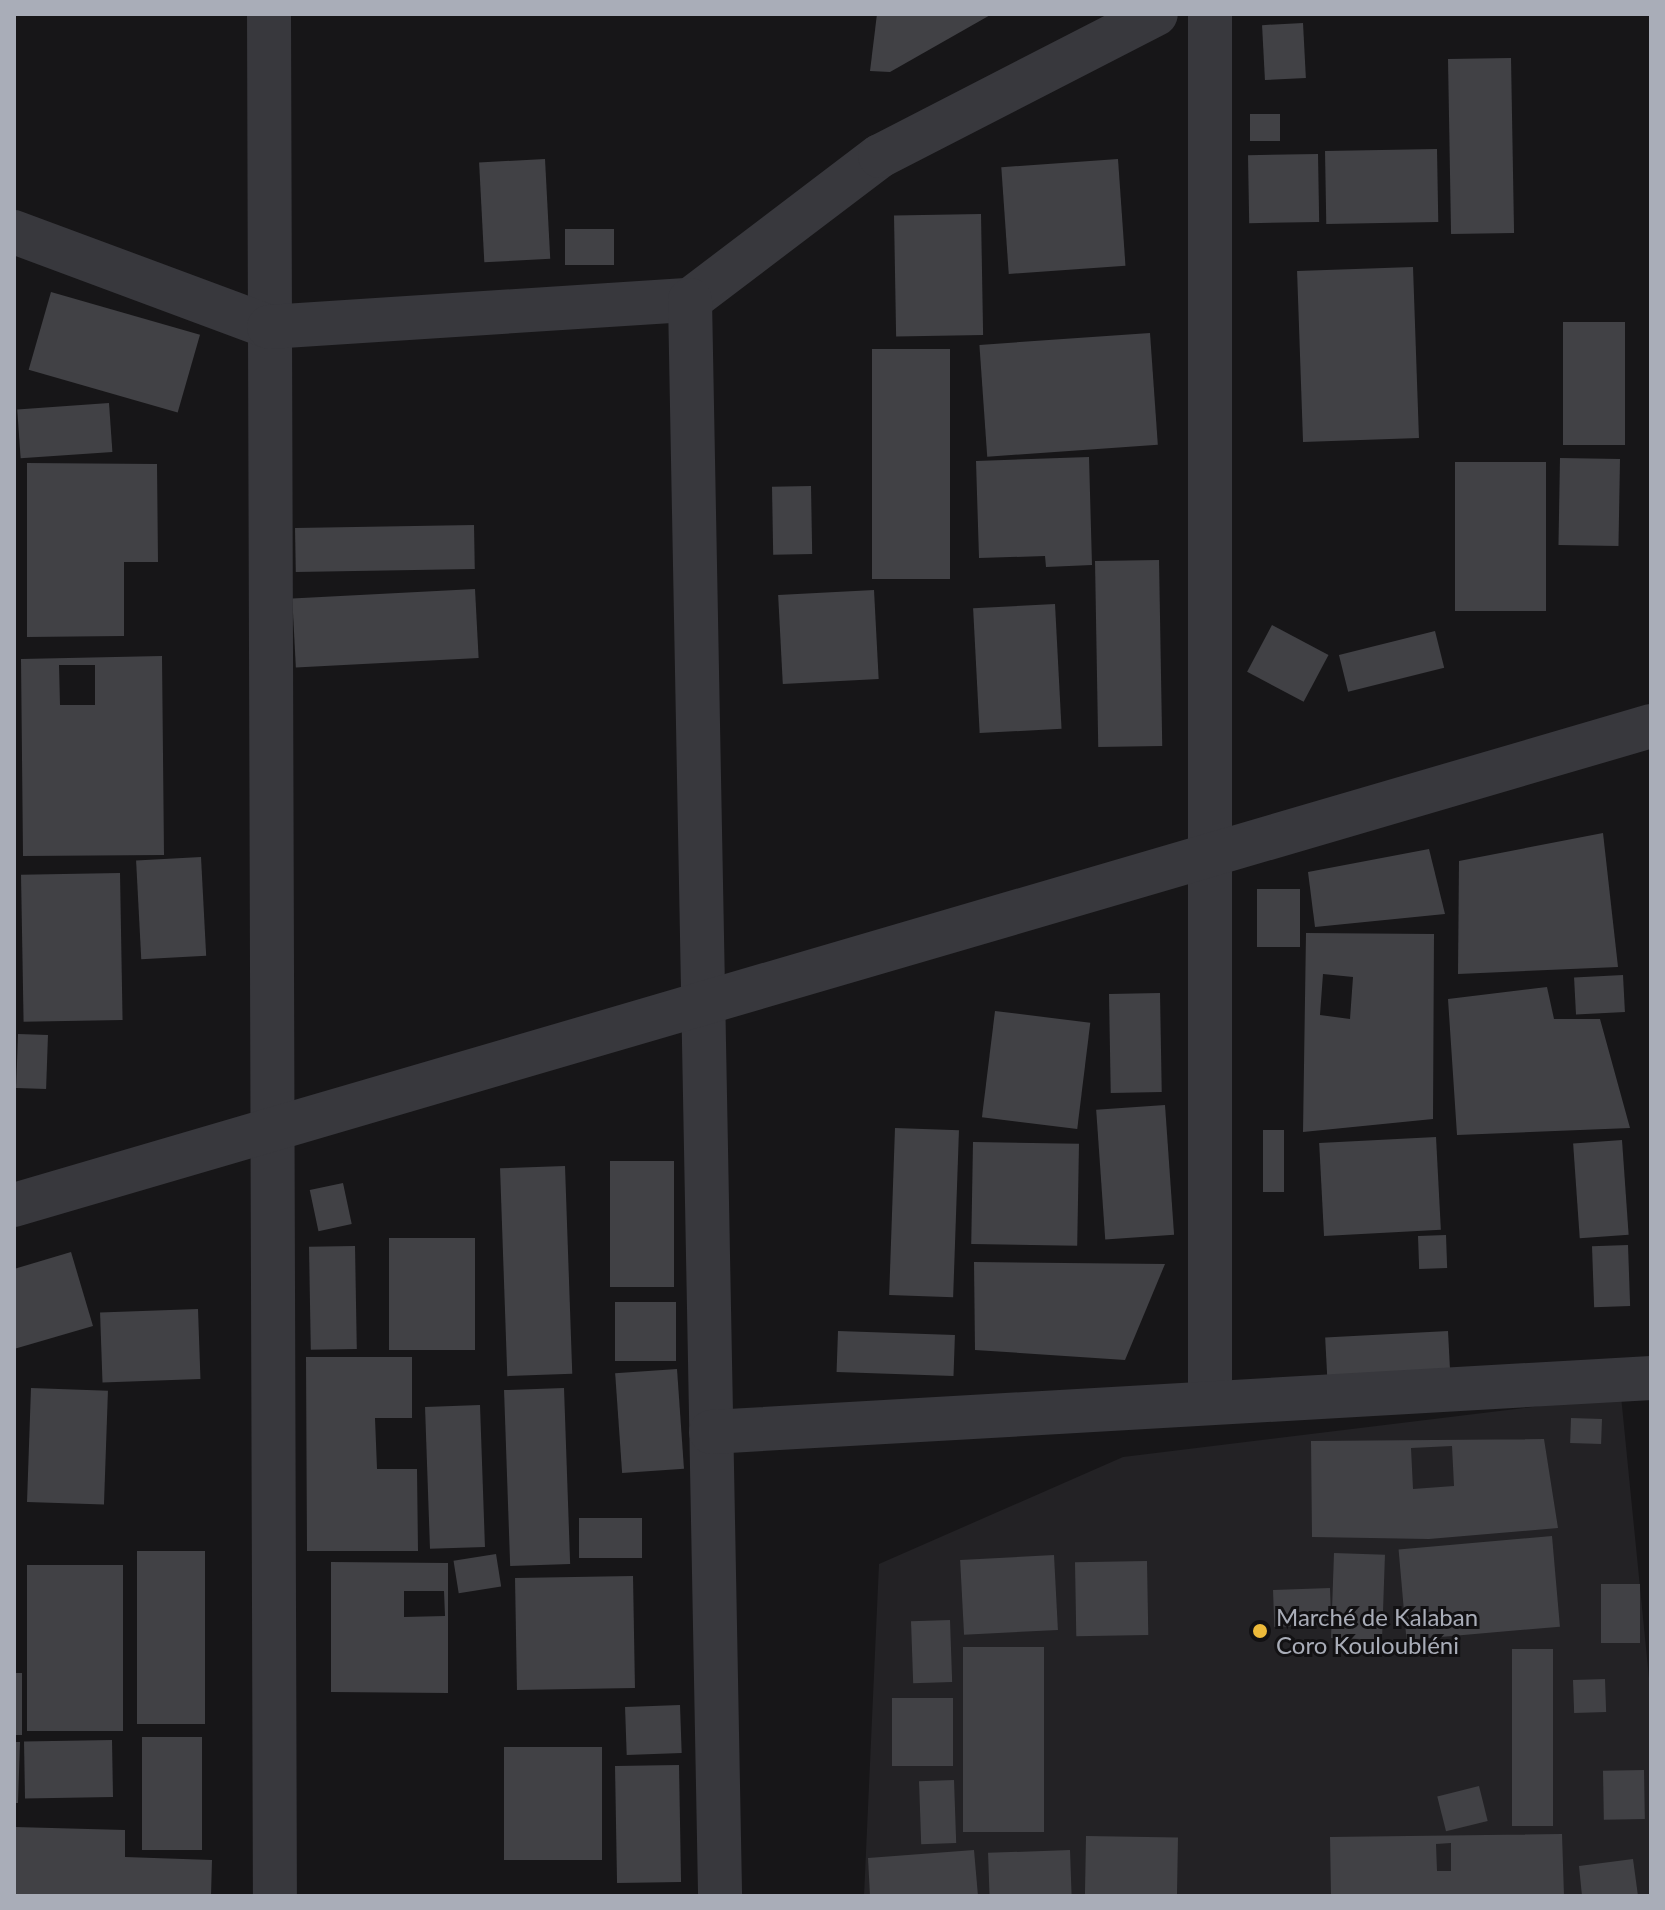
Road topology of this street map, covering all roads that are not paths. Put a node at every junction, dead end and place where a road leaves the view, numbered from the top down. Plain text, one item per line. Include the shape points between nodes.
1 (269, 14) edge
2 (1156, 14) edge
3 (1210, 14) edge
4 (14, 232) edge
5 (690, 300) junction
6 (269, 327) junction
7 (1651, 726) edge
8 (1215, 854) junction
9 (708, 1003) junction
10 (276, 1129) junction
11 (14, 1205) edge
12 (1651, 1378) edge
13 (1210, 1402) junction
14 (711, 1432) junction
15 (275, 1896) edge
16 (720, 1896) edge

1 - 6 street
2 - 5 street via 880,156
3 - 8 street
4 - 6 street
5 - 6 street
5 - 9 street
6 - 10 street
7 - 8 street
8 - 9 street
8 - 13 street
9 - 10 street
9 - 14 street
10 - 11 street
10 - 15 street
12 - 13 street
13 - 14 street
14 - 16 street

